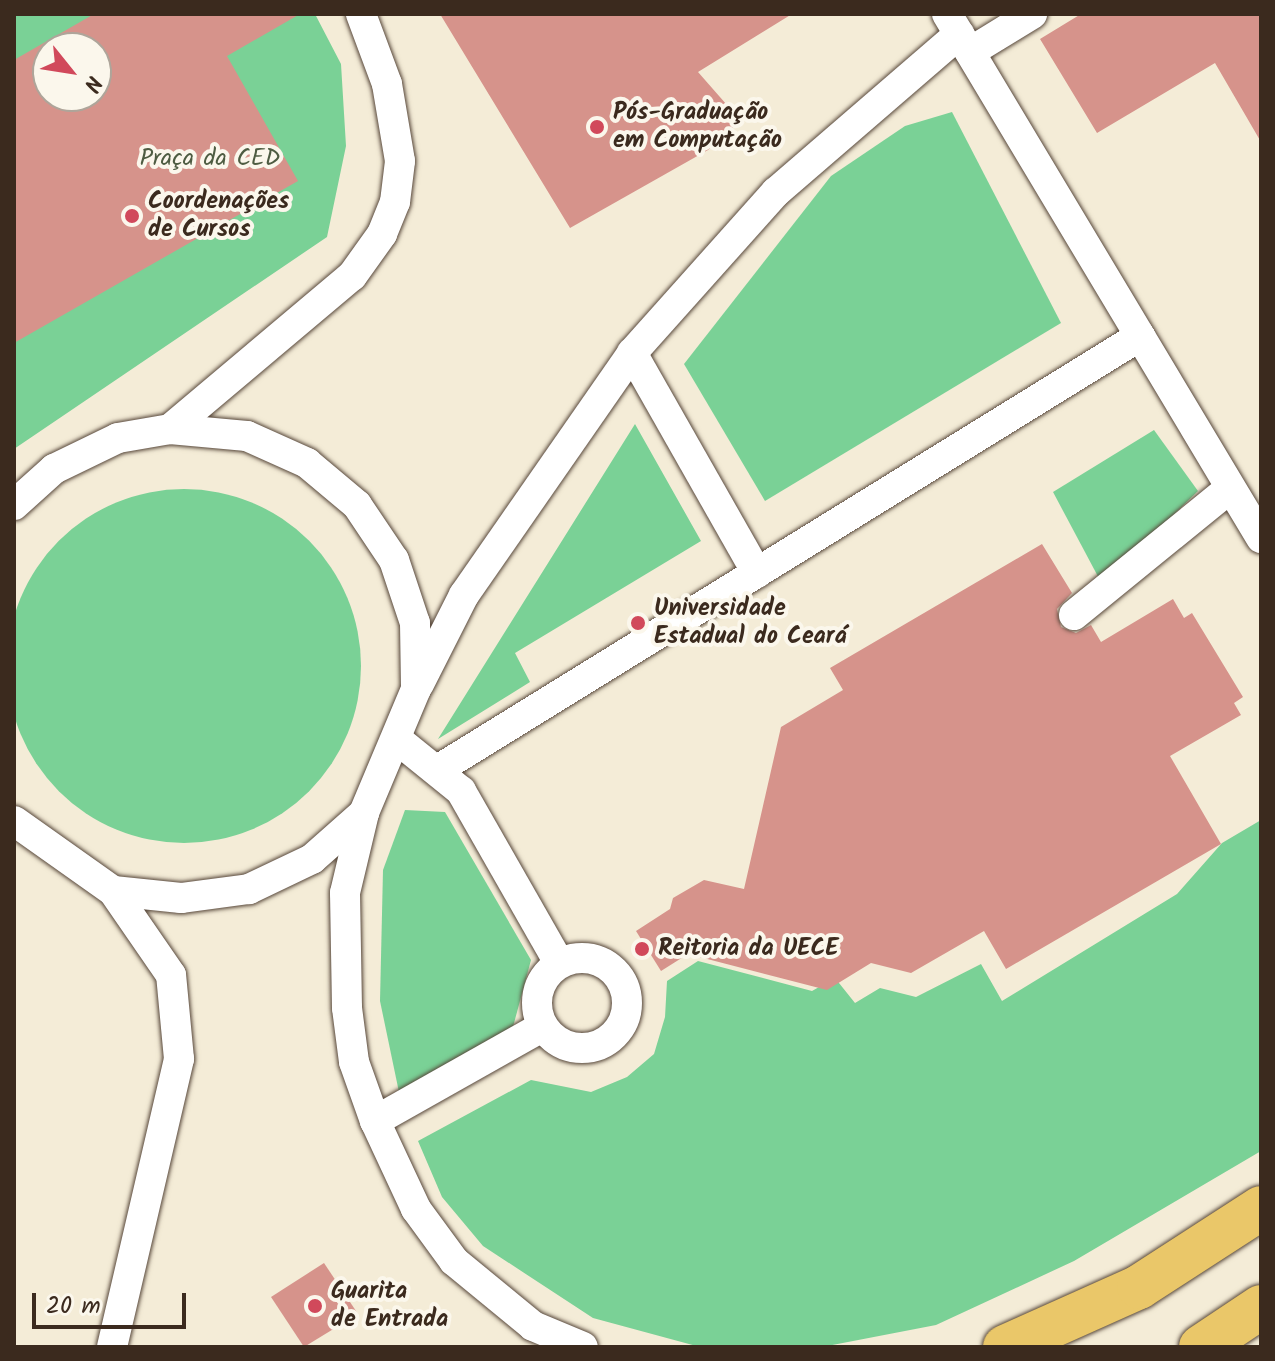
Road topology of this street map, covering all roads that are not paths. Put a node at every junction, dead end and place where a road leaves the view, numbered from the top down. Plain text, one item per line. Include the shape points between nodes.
1 (361, 14) edge
2 (1032, 14) edge
3 (959, 33) edge
4 (1140, 336) junction
5 (632, 353) junction
6 (170, 429) junction
7 (1230, 488) junction
8 (14, 505) edge
9 (1261, 538) edge
10 (757, 573) junction
11 (1074, 615) dead end
12 (416, 689) junction
13 (398, 740) junction
14 (439, 769) junction
15 (364, 813) junction
16 (14, 821) edge
17 (113, 891) junction
18 (559, 963) junction
19 (542, 1027) junction
20 (375, 1121) junction
21 (1261, 1208) edge
22 (1261, 1307) edge
23 (112, 1347) edge
24 (583, 1347) edge
25 (1005, 1347) edge
26 (1201, 1347) edge

1 - 6 lane via 387,84 400,161 395,202 382,234 341,286
2 - 3 lane
3 - 4 lane
3 - 5 lane via 776,192
4 - 7 lane
4 - 10 lane
5 - 10 lane
5 - 12 lane via 464,595
6 - 8 lane via 118,438 54,469
6 - 12 lane via 247,436 307,463 357,505 394,560 415,623
7 - 9 lane
7 - 11 lane
10 - 14 lane
12 - 13 lane
13 - 14 lane
13 - 15 lane
14 - 18 lane via 479,818
15 - 17 lane via 312,859 249,889 181,898
15 - 20 lane via 345,893 347,1008 354,1062
16 - 17 lane
17 - 23 lane via 171,975 179,1059
18 - 19 lane via 542,981 535,1004
18 - 19 lane via 585,956 610,966 626,988 627,1015 613,1038 589,1049 562,1046
19 - 20 lane
20 - 24 lane via 416,1209 454,1261 523,1319
21 - 25 main road via 1139,1287
22 - 26 main road

